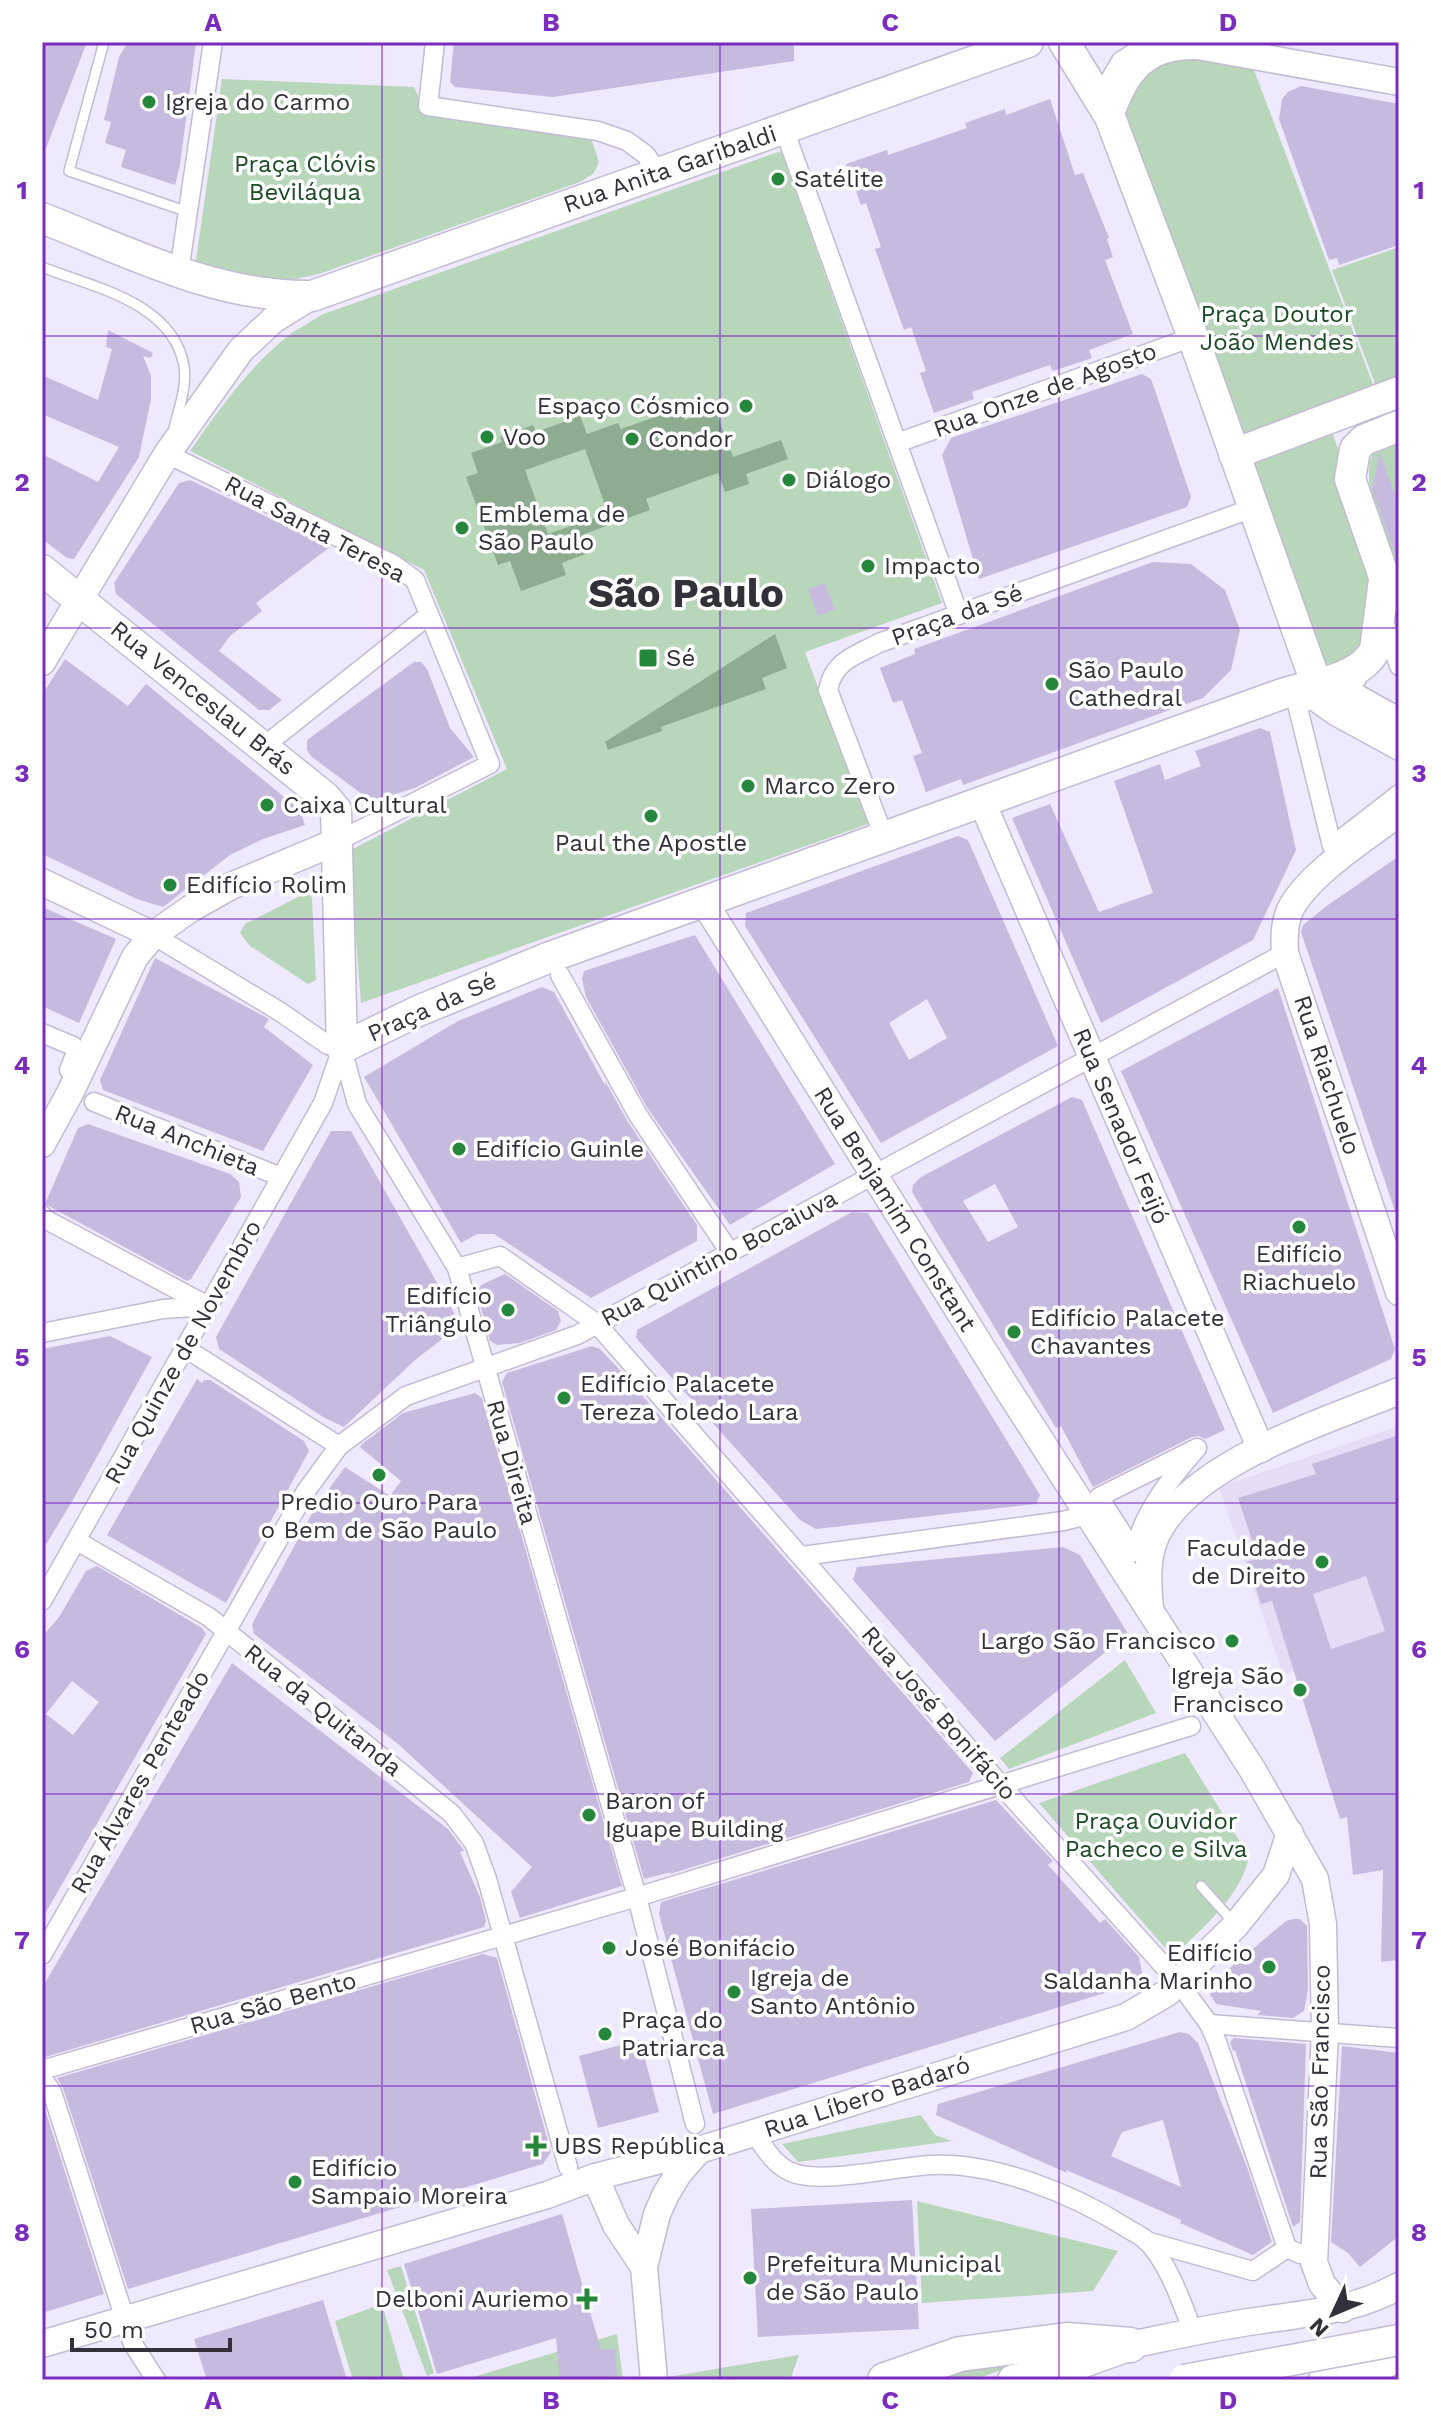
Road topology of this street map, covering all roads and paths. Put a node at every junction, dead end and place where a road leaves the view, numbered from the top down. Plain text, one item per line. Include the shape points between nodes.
1 (104, 42) edge
2 (213, 42) edge
3 (435, 42) edge
4 (1028, 42) edge
5 (1064, 42) edge
6 (1080, 42) edge
7 (1150, 42) edge
8 (1178, 44) edge
9 (1211, 45) edge
10 (1399, 82) edge
11 (1110, 117) junction
12 (784, 129) junction
13 (658, 173) junction
14 (188, 212) junction
15 (42, 218) edge
16 (42, 267) edge
17 (179, 272) junction
18 (312, 296) junction
19 (1193, 337) junction
20 (1399, 392) edge
21 (1386, 431) edge
22 (897, 443) junction
23 (167, 454) junction
24 (1234, 454) junction
25 (1253, 508) junction
26 (42, 570) edge
27 (1384, 580) junction
28 (80, 600) junction
29 (429, 615) junction
30 (959, 615) junction
31 (1399, 622) edge
32 (42, 662) edge
33 (1399, 666) edge
34 (1316, 683) junction
35 (1282, 694) junction
36 (1399, 717) edge
37 (1399, 733) edge
38 (263, 747) junction
39 (1399, 751) edge
40 (1399, 794) edge
41 (982, 802) junction
42 (1399, 813) edge
43 (884, 837) junction
44 (338, 841) junction
45 (1327, 868) junction
46 (42, 882) edge
47 (704, 902) junction
48 (153, 935) junction
49 (1285, 953) junction
50 (560, 975) dead end
51 (42, 1033) edge
52 (342, 1048) junction
53 (1091, 1057) junction
54 (94, 1102) dead end
55 (42, 1128) edge
56 (42, 1144) edge
57 (872, 1175) junction
58 (281, 1177) junction
59 (42, 1215) edge
60 (729, 1251) junction
61 (457, 1268) junction
62 (1399, 1292) edge
63 (208, 1306) junction
64 (596, 1323) junction
65 (42, 1333) edge
66 (185, 1348) junction
67 (485, 1367) junction
68 (1399, 1391) edge
69 (339, 1446) junction
70 (1261, 1449) junction
71 (1088, 1515) junction
72 (77, 1541) junction
73 (1134, 1552) joint
74 (802, 1556) junction
75 (42, 1601) edge
76 (1150, 1612) junction
77 (226, 1631) junction
78 (1191, 1726) dead end
79 (1000, 1784) junction
80 (1290, 1833) junction
81 (1201, 1886) dead end
82 (637, 1897) junction
83 (1236, 1925) junction
84 (504, 1936) junction
85 (42, 1955) edge
86 (1179, 1983) junction
87 (1209, 2024) junction
88 (1325, 2032) junction
89 (1399, 2038) edge
90 (42, 2070) edge
91 (42, 2078) edge
92 (754, 2133) junction
93 (697, 2137) junction
94 (568, 2167) dead end
95 (595, 2177) junction
96 (1146, 2241) junction
97 (1287, 2248) junction
98 (1315, 2249) junction
99 (644, 2269) junction
100 (1399, 2286) edge
101 (1343, 2309) junction
102 (124, 2319) junction
103 (1193, 2332) junction
104 (1399, 2340) edge
105 (42, 2344) edge
106 (1130, 2345) junction
107 (1399, 2354) edge
108 (156, 2380) edge
109 (654, 2380) edge
110 (885, 2380) edge
111 (1013, 2380) edge
112 (1184, 2380) edge
113 (1326, 2380) edge

1 - 14 lane via 69,171
2 - 14 street
3 - 13 street via 428,106 598,131 627,141
4 - 12 main road, Rua Anita Garibaldi
5 - 11 main road
6 - 7 street via 1107,85 1121,61
8 - 9 main road
8 - 11 main road via 1131,70
9 - 10 main road
11 - 19 main road
12 - 13 main road, Rua Anita Garibaldi
12 - 22 street
13 - 18 main road, Rua Anita Garibaldi
14 - 17 street
15 - 17 main road
16 - 23 lane via 149,312 178,347 184,387
17 - 18 main road via 238,290
18 - 23 main road via 273,320 241,350
19 - 22 street, Rua Onze de Agosto
19 - 24 main road
20 - 24 main road
21 - 27 main road via 1355,449 1350,479
22 - 30 street
23 - 28 main road
23 - 29 street, Rua Santa Teresa via 393,564 415,580
24 - 25 main road
25 - 30 street, Praça da Sé
25 - 34 main road
26 - 28 main road, Rua Venceslau Brás
27 - 31 main road
27 - 34 main road, Praça da Sé via 1370,660 1348,674
28 - 32 main road
28 - 38 main road, Rua Venceslau Brás
29 - 38 street
29 - 44 street, Rua Santa Teresa via 490,764
30 - 43 street, Praça da Sé via 879,643 839,664 831,676 828,690
33 - 36 street via 1387,630 1377,665 1342,685
34 - 35 main road, Praça da Sé
34 - 37 main road
35 - 41 main road, Praça da Sé
35 - 45 street
38 - 44 main road, Rua Venceslau Brás via 333,804
39 - 40 street via 1312,700 1297,704 1332,846
41 - 43 main road, Praça da Sé
41 - 53 main road, Rua Senador Feijó
42 - 45 main road
43 - 47 main road, Praça da Sé
44 - 48 main road via 231,886
44 - 52 main road, Praça da Sé
45 - 49 main road, Rua Riachuelo via 1291,907
46 - 48 main road
47 - 52 main road, Praça da Sé via 550,957
47 - 57 main road, Rua Benjamim Constant
48 - 52 street, Praça da Sé via 328,1045
48 - 56 main road via 136,955
49 - 53 street, Rua Quintino Bocaiuva
49 - 62 main road, Rua Riachuelo
50 - 60 street via 638,1115
51 - 55 street via 77,1050
52 - 58 street, Rua Quinze de Novembro via 323,1103
52 - 61 street, Rua Direita via 357,1104
53 - 57 street, Rua Quintino Bocaiuva
53 - 70 main road, Rua Senador Feijó
54 - 58 street, Rua Anchieta
57 - 60 street, Rua Quintino Bocaiuva
57 - 71 main road, Rua Benjamim Constant
58 - 63 street, Rua Quinze de Novembro
59 - 63 street
60 - 64 street, Rua Quintino Bocaiuva
61 - 64 street, Rua José Bonifácio via 500,1256
61 - 67 street, Rua Direita
63 - 65 street via 119,1316
63 - 66 street, Rua Quinze de Novembro
64 - 67 street, Rua Quintino Bocaiuva via 577,1335
64 - 74 street, Rua José Bonifácio
66 - 69 street
66 - 72 street, Rua Quinze de Novembro
67 - 69 street, Rua Quintino Bocaiuva via 406,1396
67 - 82 street, Rua Direita
68 - 70 main road
69 - 77 street, Rua Álvares Penteado via 306,1491
70 - 76 main road via 1201,1484 1166,1518 1150,1552
71 - 74 street
71 - 76 main road
72 - 75 street, Rua Quinze de Novembro
72 - 77 street, Rua da Quitanda
73 - 73 street via 1159,1496 1197,1448 1099,1497
74 - 79 street, Rua José Bonifácio
76 - 80 main road
77 - 84 street, Rua da Quitanda via 452,1814 474,1843
77 - 85 street, Rua Álvares Penteado
78 - 79 street
79 - 82 street
79 - 86 street, Rua José Bonifácio
80 - 83 main road, Rua Líbero Badaró via 1276,1875
80 - 88 main road, Rua São Francisco via 1320,1899
81 - 83 lane
82 - 84 street
82 - 93 street
83 - 86 main road, Rua Líbero Badaró
84 - 90 street, Rua São Bento
84 - 94 street
86 - 87 street, Rua José Bonifácio
86 - 92 main road, Rua Líbero Badaró via 1126,2017
87 - 88 street
87 - 97 street, Rua José Bonifácio
88 - 89 street
88 - 98 main road, Rua São Francisco
91 - 102 street via 52,2092
92 - 93 main road, Rua Líbero Badaró
92 - 96 street via 780,2166 808,2177 932,2165 971,2167 1041,2186 1111,2218
93 - 95 main road, Rua Líbero Badaró
93 - 99 main road via 657,2214
95 - 99 main road via 616,2225
95 - 102 main road, Rua Líbero Badaró
96 - 97 street via 1253,2271
96 - 103 street via 1172,2281
97 - 98 street via 1300,2254
98 - 101 main road, Rua São Francisco via 1317,2274
99 - 109 main road
100 - 101 main road
101 - 103 main road
102 - 105 main road, Rua Líbero Badaró
102 - 108 street
103 - 106 main road
104 - 112 main road, bridge
106 - 110 highway via 1067,2340 960,2354
106 - 111 main road
107 - 113 highway

